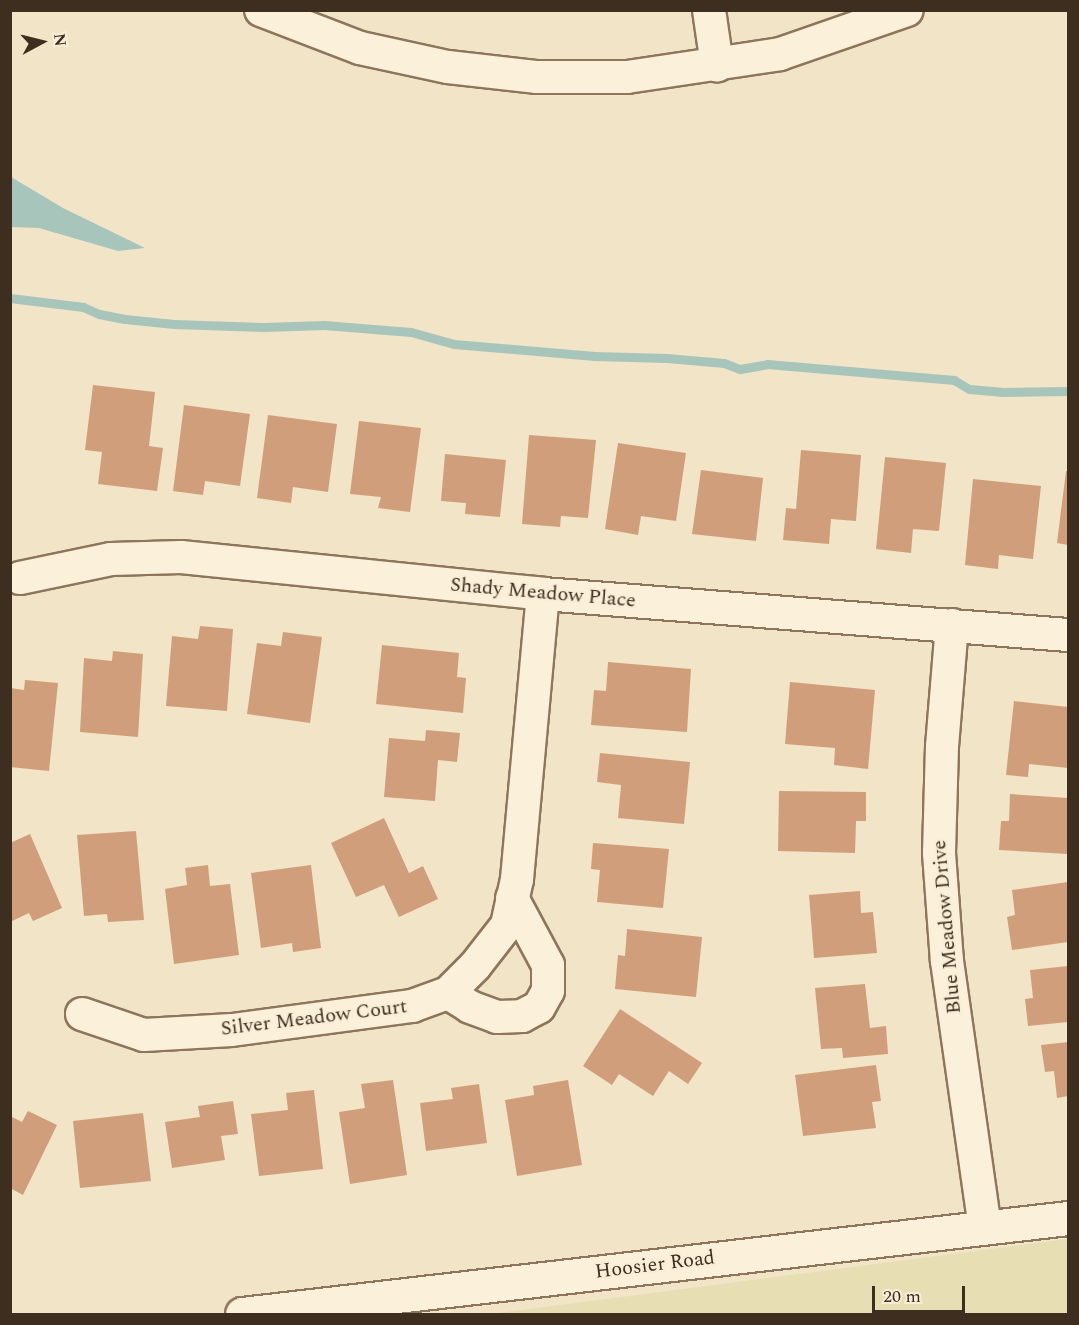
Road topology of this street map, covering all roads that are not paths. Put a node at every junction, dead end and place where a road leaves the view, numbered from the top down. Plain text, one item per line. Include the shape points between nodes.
1 (261, 10) edge
2 (709, 10) edge
3 (907, 10) edge
4 (717, 65) junction
5 (20, 578) dead end
6 (543, 594) junction
7 (952, 624) junction
8 (1068, 635) edge
9 (512, 898) junction
10 (448, 993) junction
11 (82, 1014) dead end
12 (1068, 1218) edge
13 (985, 1227) junction
14 (242, 1314) edge

1 - 4 street via 360,48 448,68 537,76 627,77
2 - 4 street
3 - 4 street via 780,54
5 - 6 street, Shady Meadow Place via 111,559 181,557
6 - 7 street, Shady Meadow Place
6 - 9 street, Silver Meadow Court via 517,879
7 - 8 street, Shady Meadow Place
7 - 13 street, Blue Meadow Drive via 942,746 939,853 947,962
9 - 10 street, Silver Meadow Court via 507,925
9 - 10 street via 548,965 548,991 539,1007 522,1016 497,1017
10 - 11 street, Silver Meadow Court via 412,1006 232,1030 144,1035
12 - 13 street, Hoosier Road
13 - 14 street, Hoosier Road

